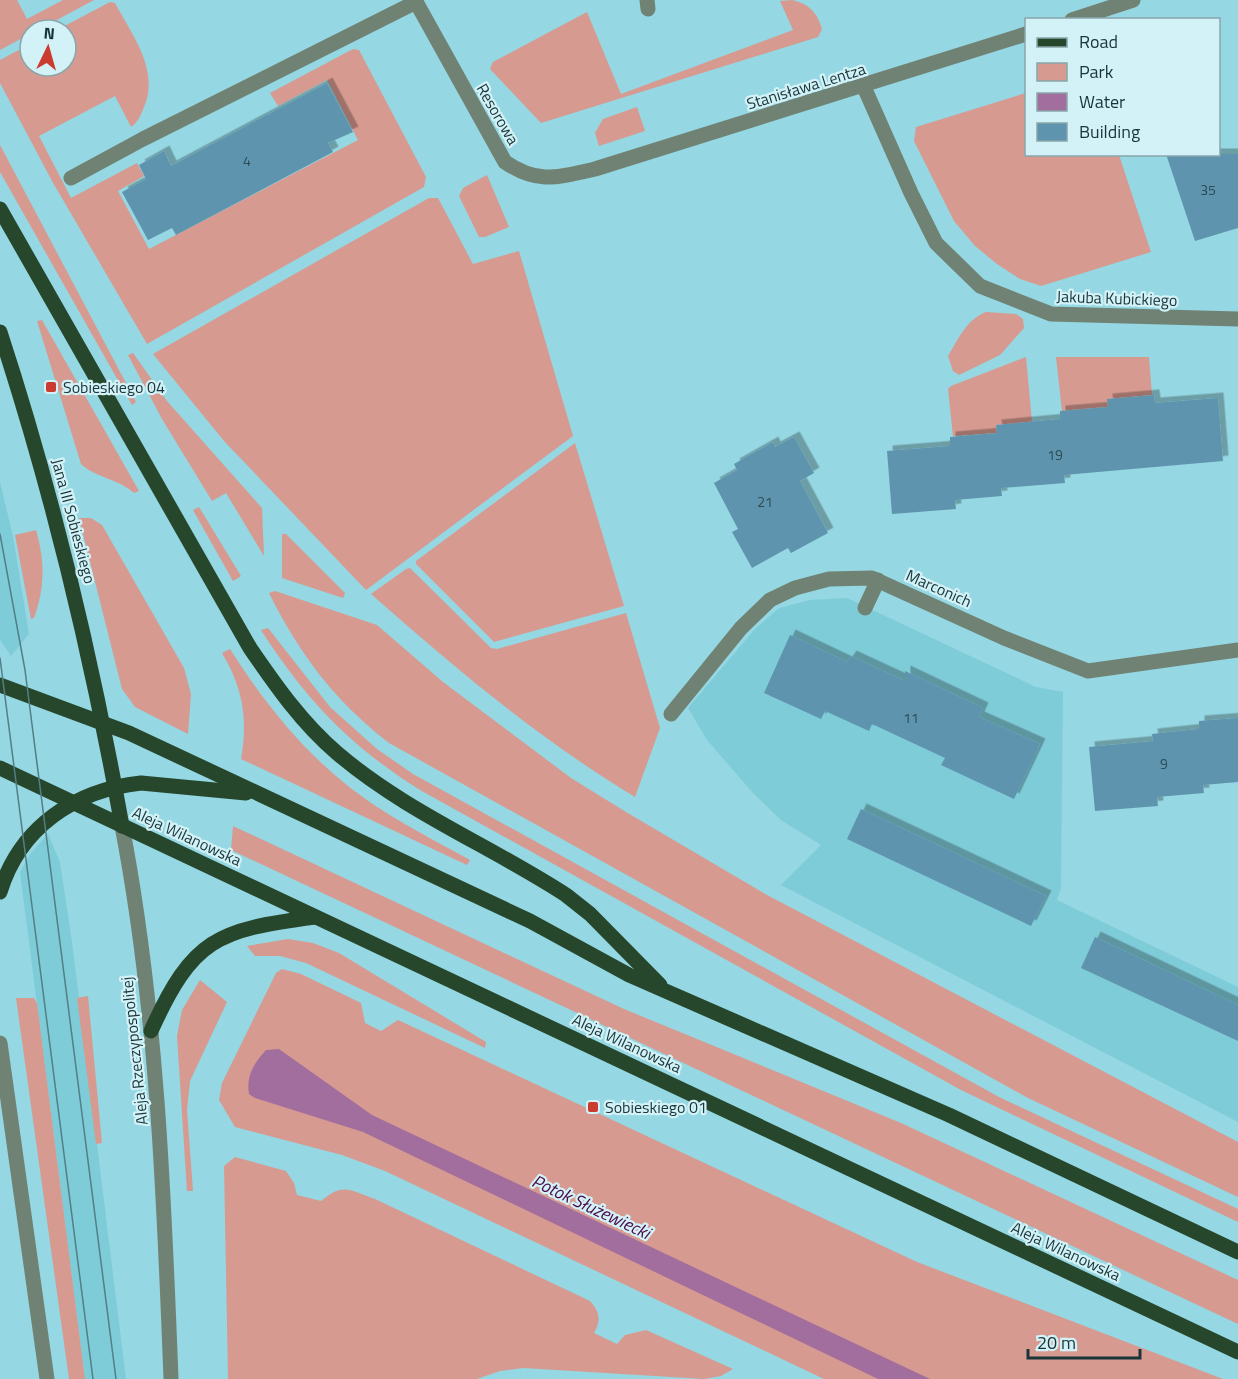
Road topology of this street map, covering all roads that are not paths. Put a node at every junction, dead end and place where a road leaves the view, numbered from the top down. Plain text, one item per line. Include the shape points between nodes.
1 (1133, 0) edge
2 (415, 1) edge
3 (1078, 18) edge
4 (1025, 34) edge
5 (864, 87) junction
6 (596, 169) joint
7 (71, 178) dead end
8 (0, 209) edge
9 (1238, 320) edge
10 (0, 332) edge
11 (878, 580) junction
12 (865, 608) dead end
13 (1238, 650) edge
14 (0, 685) edge
15 (671, 714) dead end
16 (104, 722) junction
17 (0, 768) edge
18 (115, 787) junction
19 (261, 794) junction
20 (73, 802) junction
21 (122, 826) junction
22 (0, 892) edge
23 (317, 917) junction
24 (666, 992) junction
25 (151, 1031) junction
26 (0, 1043) edge
27 (1238, 1252) edge
28 (1238, 1352) edge
29 (47, 1379) edge
30 (171, 1379) edge

1 - 3 street
2 - 6 street, Resorowa via 505,162 528,176 544,178
2 - 7 street
4 - 5 street, Stanisława Lentza
5 - 6 street, Stanisława Lentza
5 - 9 street, Jakuba Kubickiego via 936,243 980,285 1050,314
8 - 24 main road via 250,648 281,694 337,753 386,789 566,894
10 - 16 main road, Jana III Sobieskiego via 57,525
11 - 12 street
11 - 13 street, Marconich via 1004,638 1088,671
11 - 15 street, Marconich via 829,579 770,600 741,628
14 - 16 main road
16 - 18 main road, Aleja Rzeczypospolitej
16 - 19 main road
17 - 20 main road, Aleja Wilanowska
18 - 19 main road via 157,783
18 - 20 main road
18 - 21 main road, Aleja Rzeczypospolitej
19 - 24 main road via 519,916
20 - 21 main road, Aleja Wilanowska
20 - 22 main road via 32,832 11,864
21 - 23 main road, Aleja Wilanowska
21 - 25 street, Aleja Rzeczypospolitej
23 - 25 main road via 259,925 212,944 179,975
23 - 28 main road, Aleja Wilanowska
24 - 27 main road via 949,1115
25 - 30 street, Aleja Rzeczypospolitej via 165,1208
26 - 29 street

